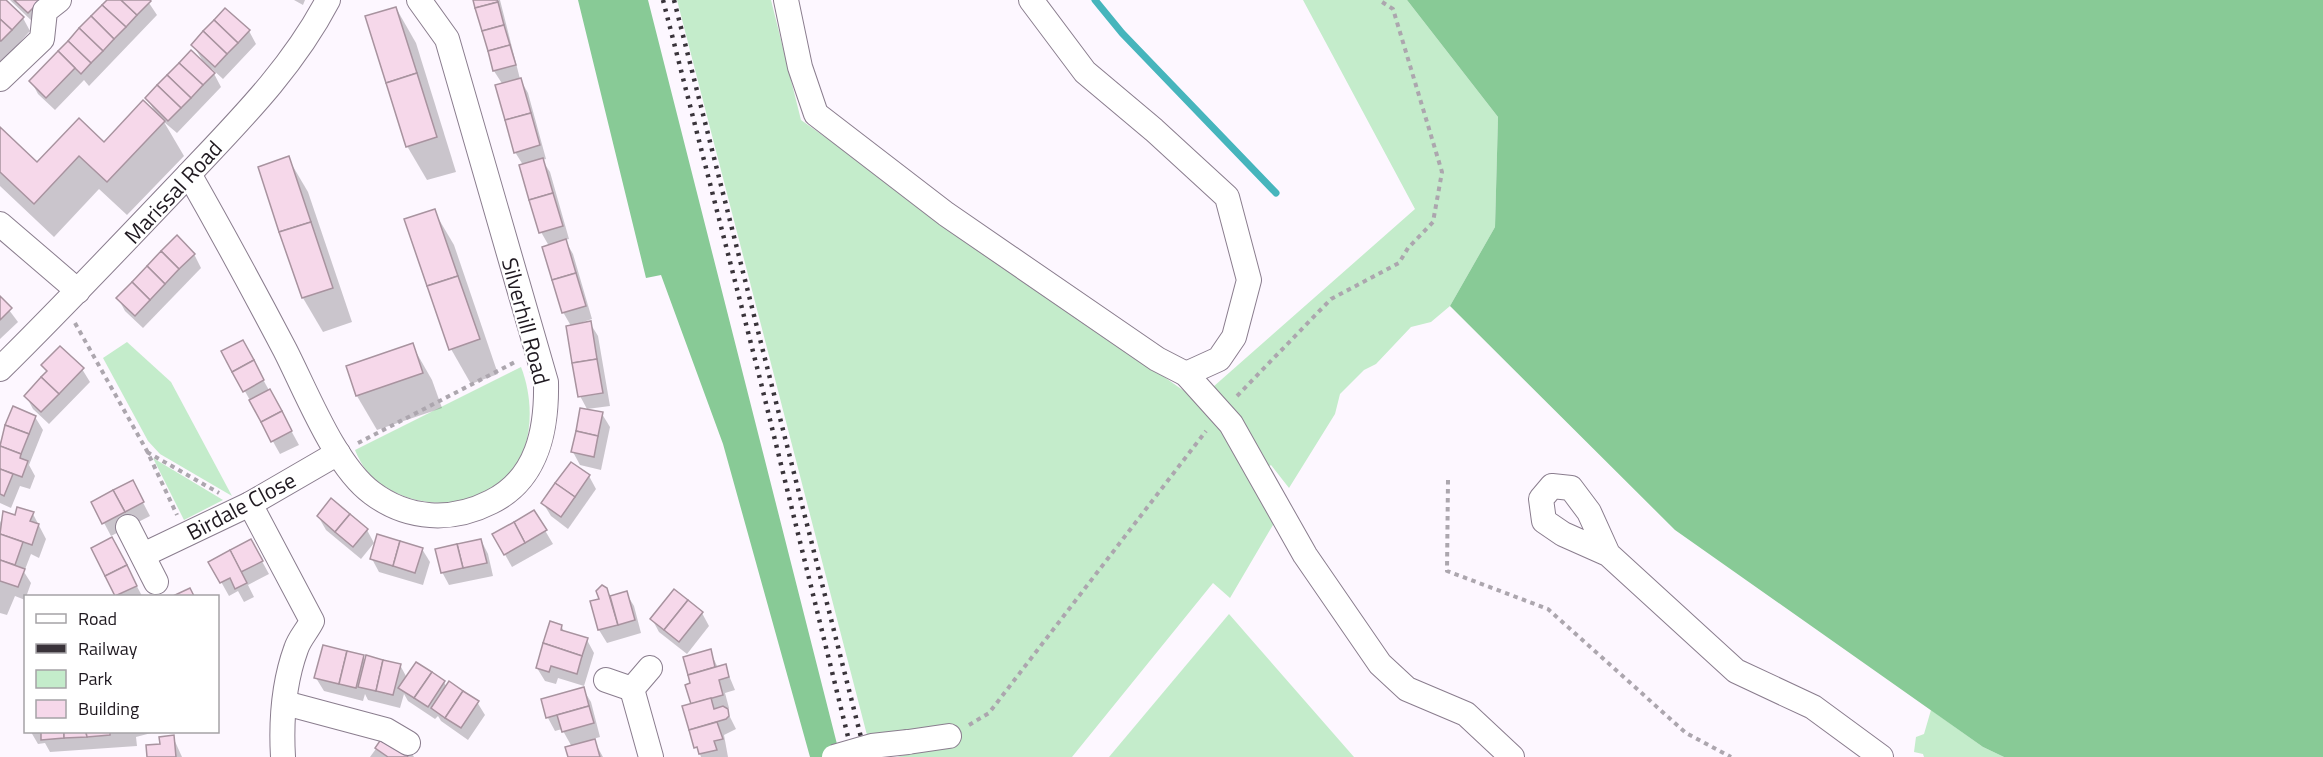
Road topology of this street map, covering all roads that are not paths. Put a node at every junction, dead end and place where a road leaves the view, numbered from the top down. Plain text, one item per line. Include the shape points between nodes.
1 (59, 0) edge
2 (328, 0) edge
3 (419, 0) edge
4 (786, 0) edge
5 (1031, 0) edge
6 (0, 79) edge
7 (189, 174) junction
8 (0, 225) edge
9 (73, 296) junction
10 (0, 369) edge
11 (1186, 374) junction
12 (338, 453) junction
13 (246, 505) junction
14 (128, 527) dead end
15 (1608, 554) dead end
16 (143, 555) junction
17 (156, 582) dead end
18 (650, 668) dead end
19 (606, 680) dead end
20 (632, 689) junction
21 (285, 703) junction
22 (949, 736) road end
23 (408, 743) dead end
24 (283, 757) edge
25 (651, 757) edge
26 (834, 757) edge
27 (1512, 757) edge
28 (1881, 757) edge

1 - 6 street via 45,11 42,39
2 - 7 street, Marissal Road via 310,35 252,110
3 - 12 street, Silverhill Road via 447,39 546,382 547,414 541,442 515,488 459,515 412,514 371,493
4 - 11 street via 800,67 816,114 946,214 1157,359
5 - 11 street via 1085,72 1227,197 1249,280 1234,337 1219,359
7 - 9 street, Marissal Road
7 - 12 street, Silverhill Road
8 - 9 street
9 - 10 street, Marissal Road
11 - 27 street via 1231,424 1305,555 1380,664 1407,689 1466,714
12 - 13 street, Birdale Close
13 - 16 street, Birdale Close
13 - 21 street via 312,621 295,651
14 - 16 street
15 - 28 street via 1736,671 1813,707
16 - 17 street
18 - 20 street
19 - 20 street
20 - 25 street
21 - 23 street via 386,730
21 - 24 street
22 - 26 street, bridge via 872,746

